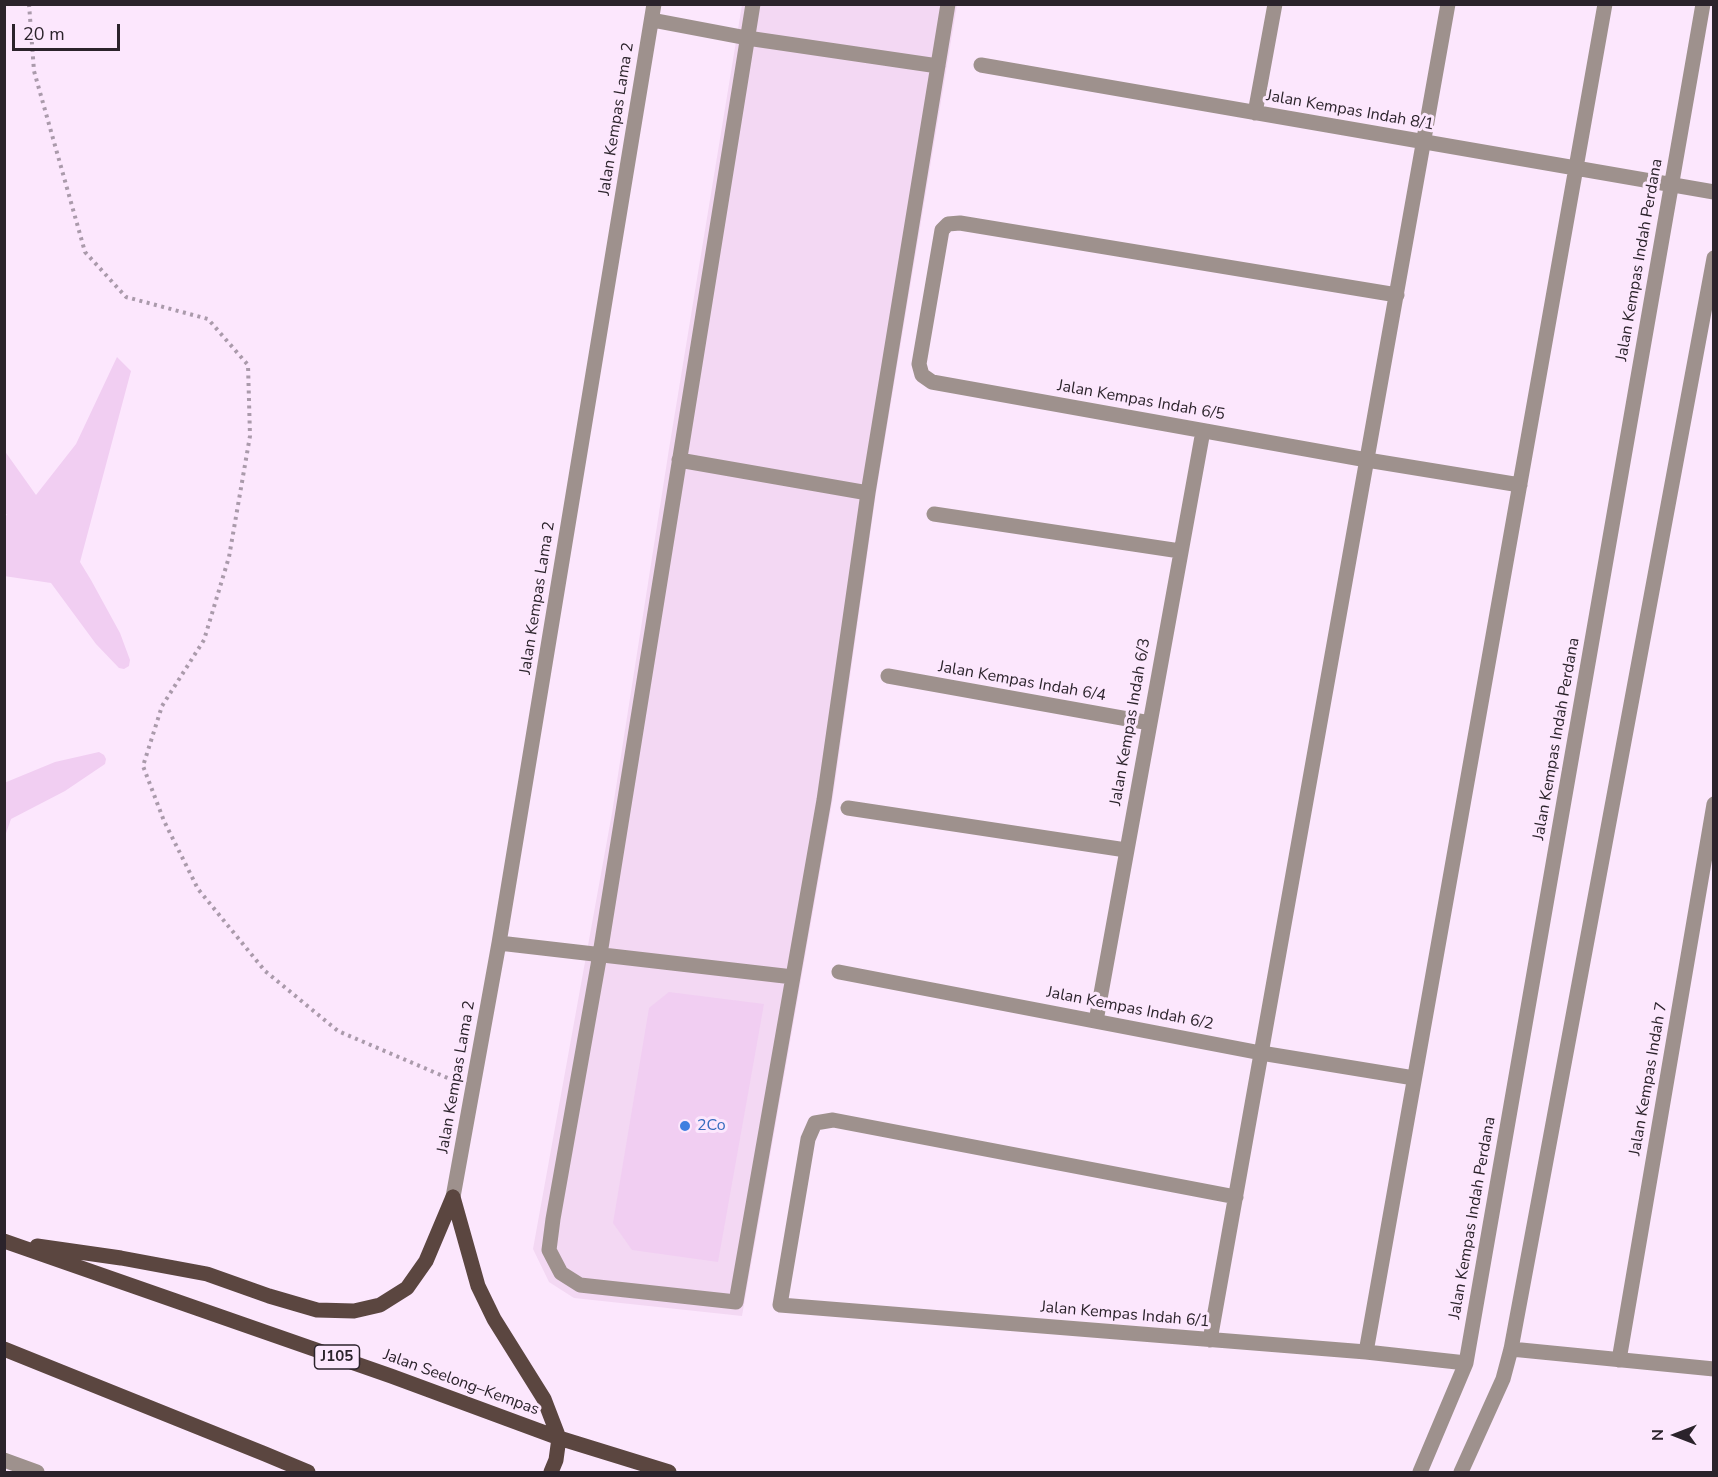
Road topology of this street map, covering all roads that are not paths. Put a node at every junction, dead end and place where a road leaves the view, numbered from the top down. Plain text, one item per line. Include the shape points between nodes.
1 (753, 4) edge
2 (948, 4) edge
3 (1275, 4) edge
4 (1448, 4) edge
5 (1605, 4) edge
6 (1703, 4) edge
7 (653, 12) edge
8 (747, 38) junction
9 (981, 65) dead end
10 (938, 66) junction
11 (1255, 113) junction
12 (1424, 142) junction
13 (1575, 168) junction
14 (1671, 185) junction
15 (1713, 192) edge
16 (1713, 258) edge
17 (1397, 295) junction
18 (1203, 431) junction
19 (679, 460) junction
20 (1367, 460) junction
21 (1520, 485) junction
22 (868, 493) junction
23 (934, 514) dead end
24 (1180, 551) junction
25 (888, 676) dead end
26 (1150, 723) junction
27 (1713, 804) edge
28 (848, 808) dead end
29 (1126, 850) junction
30 (499, 943) junction
31 (600, 954) junction
32 (839, 972) dead end
33 (793, 977) junction
34 (1096, 1021) junction
35 (1261, 1053) junction
36 (1414, 1078) junction
37 (453, 1197) junction
38 (1236, 1197) junction
39 (4, 1241) edge
40 (1210, 1340) junction
41 (4, 1349) edge
42 (1511, 1349) junction
43 (1366, 1352) junction
44 (1619, 1360) junction
45 (1466, 1363) junction
46 (1713, 1370) edge
47 (559, 1438) junction
48 (4, 1460) edge
49 (37, 1473) edge
50 (308, 1473) edge
51 (551, 1473) edge
52 (669, 1473) edge
53 (1420, 1473) edge
54 (1461, 1473) edge

1 - 8 street
2 - 10 street
3 - 11 street
4 - 12 street
5 - 13 street
6 - 14 street, Jalan Kempas Indah Perdana
7 - 8 street
7 - 30 street, Jalan Kempas Lama 2
8 - 10 street
8 - 19 street
9 - 11 street, Jalan Kempas Indah 8/1
10 - 22 street
11 - 12 street, Jalan Kempas Indah 8/1
12 - 13 street, Jalan Kempas Indah 8/1
12 - 17 street
13 - 14 street, Jalan Kempas Indah 8/1
13 - 21 street
14 - 15 street, Jalan Kempas Indah 8/1
14 - 45 street, Jalan Kempas Indah Perdana
16 - 42 street
17 - 18 street, Jalan Kempas Indah 6/5 via 960,223 948,224 942,230 919,364 922,375 932,382
17 - 20 street
18 - 20 street, Jalan Kempas Indah 6/5
18 - 24 street, Jalan Kempas Indah 6/3
19 - 22 street
19 - 31 street
20 - 21 street, Jalan Kempas Indah 6/5
20 - 35 street
21 - 36 street
22 - 33 street via 824,800
23 - 24 street
24 - 26 street, Jalan Kempas Indah 6/3
25 - 26 street, Jalan Kempas Indah 6/4
26 - 29 street, Jalan Kempas Indah 6/3
27 - 44 street, Jalan Kempas Indah 7
28 - 29 street
29 - 34 street, Jalan Kempas Indah 6/3
30 - 31 street
30 - 37 street, Jalan Kempas Lama 2
31 - 33 street
31 - 33 street via 549,1251 561,1273 580,1286 736,1302
32 - 34 street, Jalan Kempas Indah 6/2
34 - 35 street, Jalan Kempas Indah 6/2
35 - 36 street, Jalan Kempas Indah 6/2
35 - 38 street
36 - 43 street
37 - 39 main road via 426,1261 407,1288 380,1305 354,1311 317,1310 207,1274
37 - 47 main road via 478,1286 544,1399
38 - 40 street
38 - 40 street, Jalan Kempas Indah 6/1 via 833,1120 815,1123 808,1139 780,1305
39 - 47 main road, Jalan Seelong–Kempas / J105
40 - 43 street, Jalan Kempas Indah 6/1
41 - 50 main road
42 - 44 street
42 - 54 street via 1503,1379
43 - 45 street, Jalan Kempas Indah 6/1
44 - 46 street
45 - 53 street, Jalan Kempas Indah Perdana
47 - 51 main road
47 - 52 main road, Jalan Seelong–Kempas / J105
48 - 49 street

